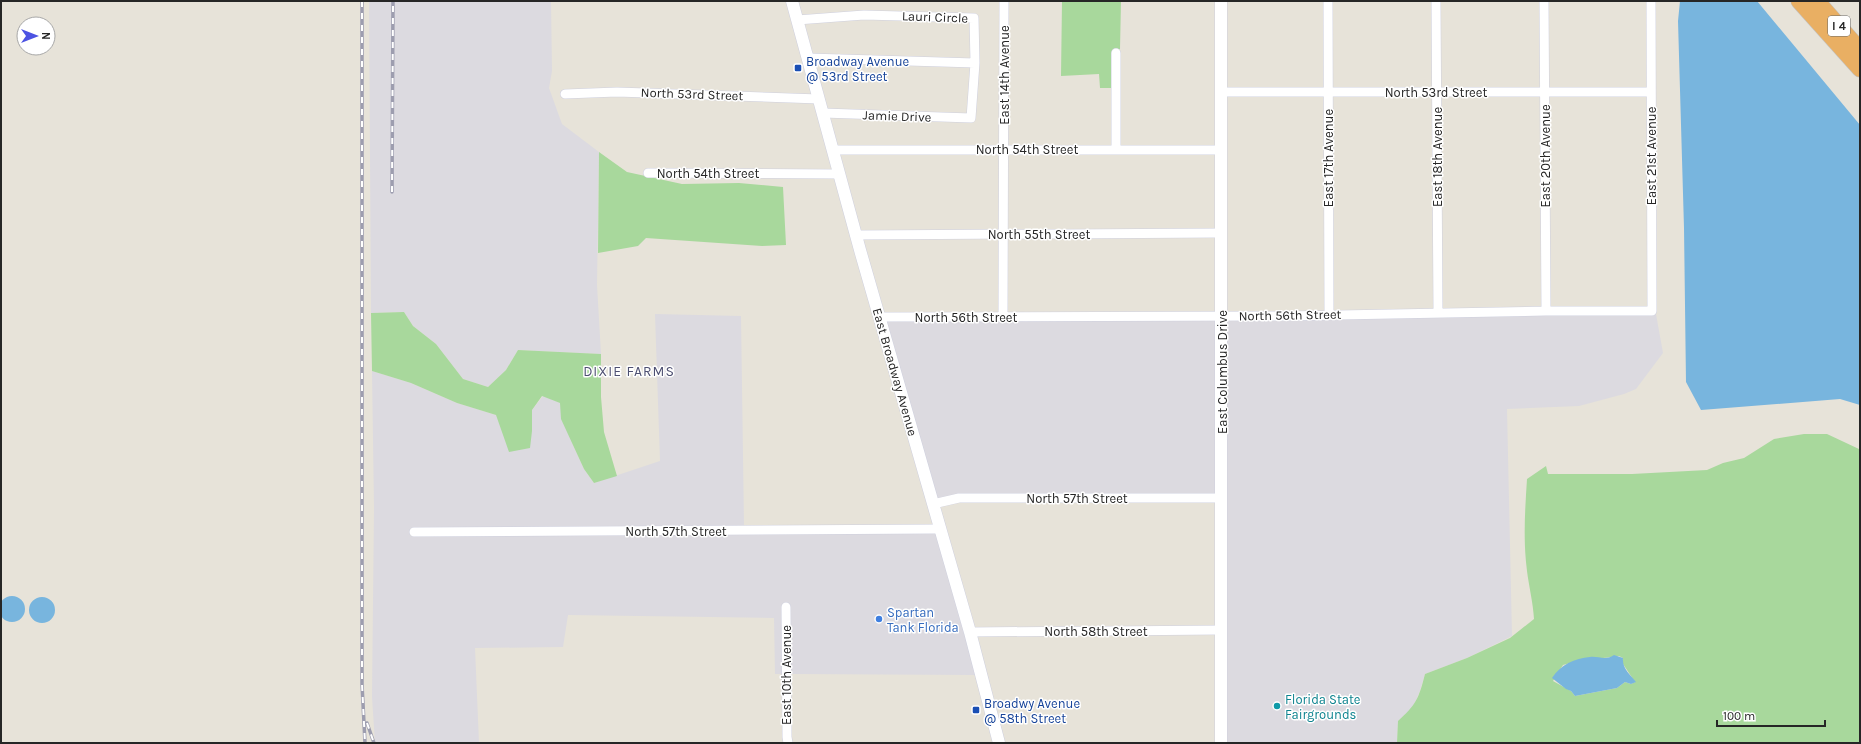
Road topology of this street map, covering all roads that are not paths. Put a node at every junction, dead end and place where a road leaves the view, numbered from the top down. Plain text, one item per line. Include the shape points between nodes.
1 (792, 1) edge
2 (1004, 1) edge
3 (1221, 1) edge
4 (1328, 1) edge
5 (1436, 1) edge
6 (1544, 1) edge
7 (1650, 1) edge
8 (1799, 1) edge
9 (1817, 1) edge
10 (797, 20) junction
11 (1860, 50) edge
12 (1116, 53) dead end
13 (808, 58) junction
14 (975, 63) junction
15 (1860, 68) edge
16 (1222, 92) junction
17 (1328, 92) junction
18 (1436, 92) junction
19 (1545, 92) junction
20 (1651, 92) junction
21 (565, 94) dead end
22 (819, 99) junction
23 (823, 113) junction
24 (971, 118) joint
25 (1003, 149) junction
26 (1116, 149) junction
27 (833, 150) junction
28 (1222, 150) junction
29 (648, 173) dead end
30 (840, 174) junction
31 (1222, 233) junction
32 (1003, 234) junction
33 (856, 235) junction
34 (1546, 311) junction
35 (1652, 311) joint
36 (1438, 313) junction
37 (1329, 314) junction
38 (1222, 316) junction
39 (880, 317) junction
40 (1003, 317) junction
41 (1222, 498) junction
42 (933, 504) junction
43 (939, 529) junction
44 (414, 532) dead end
45 (786, 607) dead end
46 (1222, 630) junction
47 (970, 632) junction
48 (788, 743) edge
49 (999, 743) edge
50 (1221, 743) edge

1 - 10 street, East Broadway Avenue
2 - 25 street, East 14th Avenue
3 - 16 street, East Columbus Drive
4 - 17 street, East 17th Avenue
5 - 18 street, East 18th Avenue
6 - 19 street, East 20th Avenue
7 - 20 street, East 21st Avenue
8 - 15 highway
9 - 11 highway, I 4
10 - 13 street, East Broadway Avenue
10 - 14 street, Lauri Circle via 864,15 974,18
12 - 26 street
13 - 14 street
13 - 22 street, East Broadway Avenue
14 - 24 street, Lauri Circle
16 - 17 street, North 53rd Street
16 - 28 street, East Columbus Drive
17 - 18 street, North 53rd Street
17 - 37 street, East 17th Avenue
18 - 19 street, North 53rd Street
18 - 36 street, East 18th Avenue
19 - 20 street, North 53rd Street
19 - 34 street, East 20th Avenue
20 - 35 street, East 21st Avenue
21 - 22 street, North 53rd Street via 617,92
22 - 23 street, East Broadway Avenue
23 - 24 street, Jamie Drive
23 - 27 street, East Broadway Avenue
25 - 26 street, North 54th Street
25 - 27 street, North 54th Street
25 - 32 street, East 14th Avenue
26 - 28 street, North 54th Street
27 - 30 street, East Broadway Avenue
28 - 31 street, East Columbus Drive
29 - 30 street, North 54th Street
30 - 33 street, East Broadway Avenue
31 - 32 street, North 55th Street
31 - 38 street, East Columbus Drive
32 - 33 street, North 55th Street
32 - 40 street, East 14th Avenue
33 - 39 street, East Broadway Avenue
34 - 35 street, North 56th Street
34 - 36 street, North 56th Street
36 - 37 street, North 56th Street
37 - 38 street, North 56th Street
38 - 40 street, North 56th Street
38 - 41 street, East Columbus Drive
39 - 40 street, North 56th Street
39 - 42 street, East Broadway Avenue
41 - 42 street, North 57th Street via 959,498
41 - 46 street, East Columbus Drive
42 - 43 street, East Broadway Avenue
43 - 44 street, North 57th Street
43 - 47 street, East Broadway Avenue
45 - 48 street, East 10th Avenue
46 - 47 street, North 58th Street
46 - 50 street, East Columbus Drive
47 - 49 street, East Broadway Avenue

